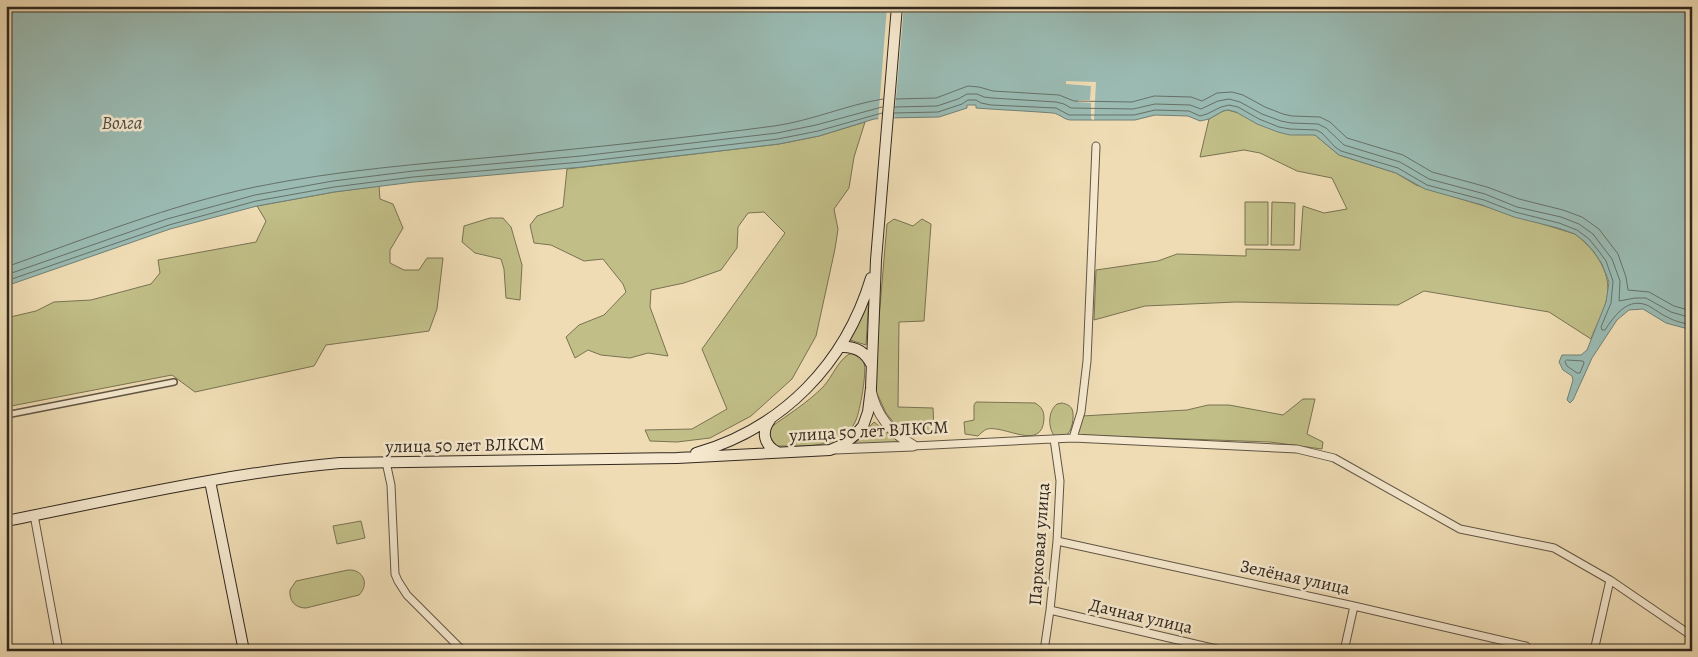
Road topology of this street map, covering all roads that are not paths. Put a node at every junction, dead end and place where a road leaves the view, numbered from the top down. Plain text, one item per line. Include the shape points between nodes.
1 (897, 6) edge
2 (1096, 146) dead end
3 (876, 260) junction
4 (840, 347) junction
5 (871, 364) junction
6 (174, 382) dead end
7 (871, 388) junction
8 (6, 415) edge
9 (770, 420) junction
10 (1073, 438) junction
11 (1054, 439) junction
12 (913, 446) junction
13 (830, 450) junction
14 (777, 452) junction
15 (677, 458) junction
16 (386, 462) junction
17 (210, 481) junction
18 (34, 516) junction
19 (6, 521) edge
20 (1057, 541) junction
21 (1610, 580) junction
22 (1354, 606) junction
23 (1050, 610) junction
24 (1692, 636) edge
25 (1526, 646) dead end
26 (59, 651) edge
27 (244, 651) edge
28 (463, 651) edge
29 (1044, 651) edge
30 (1225, 651) edge
31 (1344, 651) edge
32 (1594, 651) edge

1 - 3 main road
2 - 10 street via 1087,361 1081,412
3 - 4 main road via 862,306
3 - 5 main road
4 - 5 main road via 858,350
4 - 9 main road via 808,387
5 - 7 main road
6 - 8 street
7 - 12 street via 883,420
7 - 13 main road via 868,412 861,428 849,441
9 - 14 main road via 765,428 765,438
9 - 15 main road via 725,443
10 - 11 street, улица 50 лет ВЛКСМ
10 - 21 street, улица 50 лет ВЛКСМ via 1297,449 1334,458 1460,529 1554,548
11 - 12 street, улица 50 лет ВЛКСМ
11 - 20 street, Парковая улица via 1060,481
12 - 13 street, улица 50 лет ВЛКСМ
13 - 14 main road, улица 50 лет ВЛКСМ
14 - 15 main road, улица 50 лет ВЛКСМ
15 - 16 main road, улица 50 лет ВЛКСМ
16 - 17 main road, улица 50 лет ВЛКСМ via 340,462
16 - 28 street via 391,485 395,574 408,595
17 - 18 main road, улица 50 лет ВЛКСМ
17 - 27 main road
18 - 19 main road, улица 50 лет ВЛКСМ
18 - 26 street
20 - 22 street, Зелёная улица
20 - 23 street, Парковая улица
21 - 24 street, улица 50 лет ВЛКСМ
21 - 32 street
22 - 25 street, Зелёная улица
22 - 31 street
23 - 29 street, Парковая улица
23 - 30 street, Дачная улица

